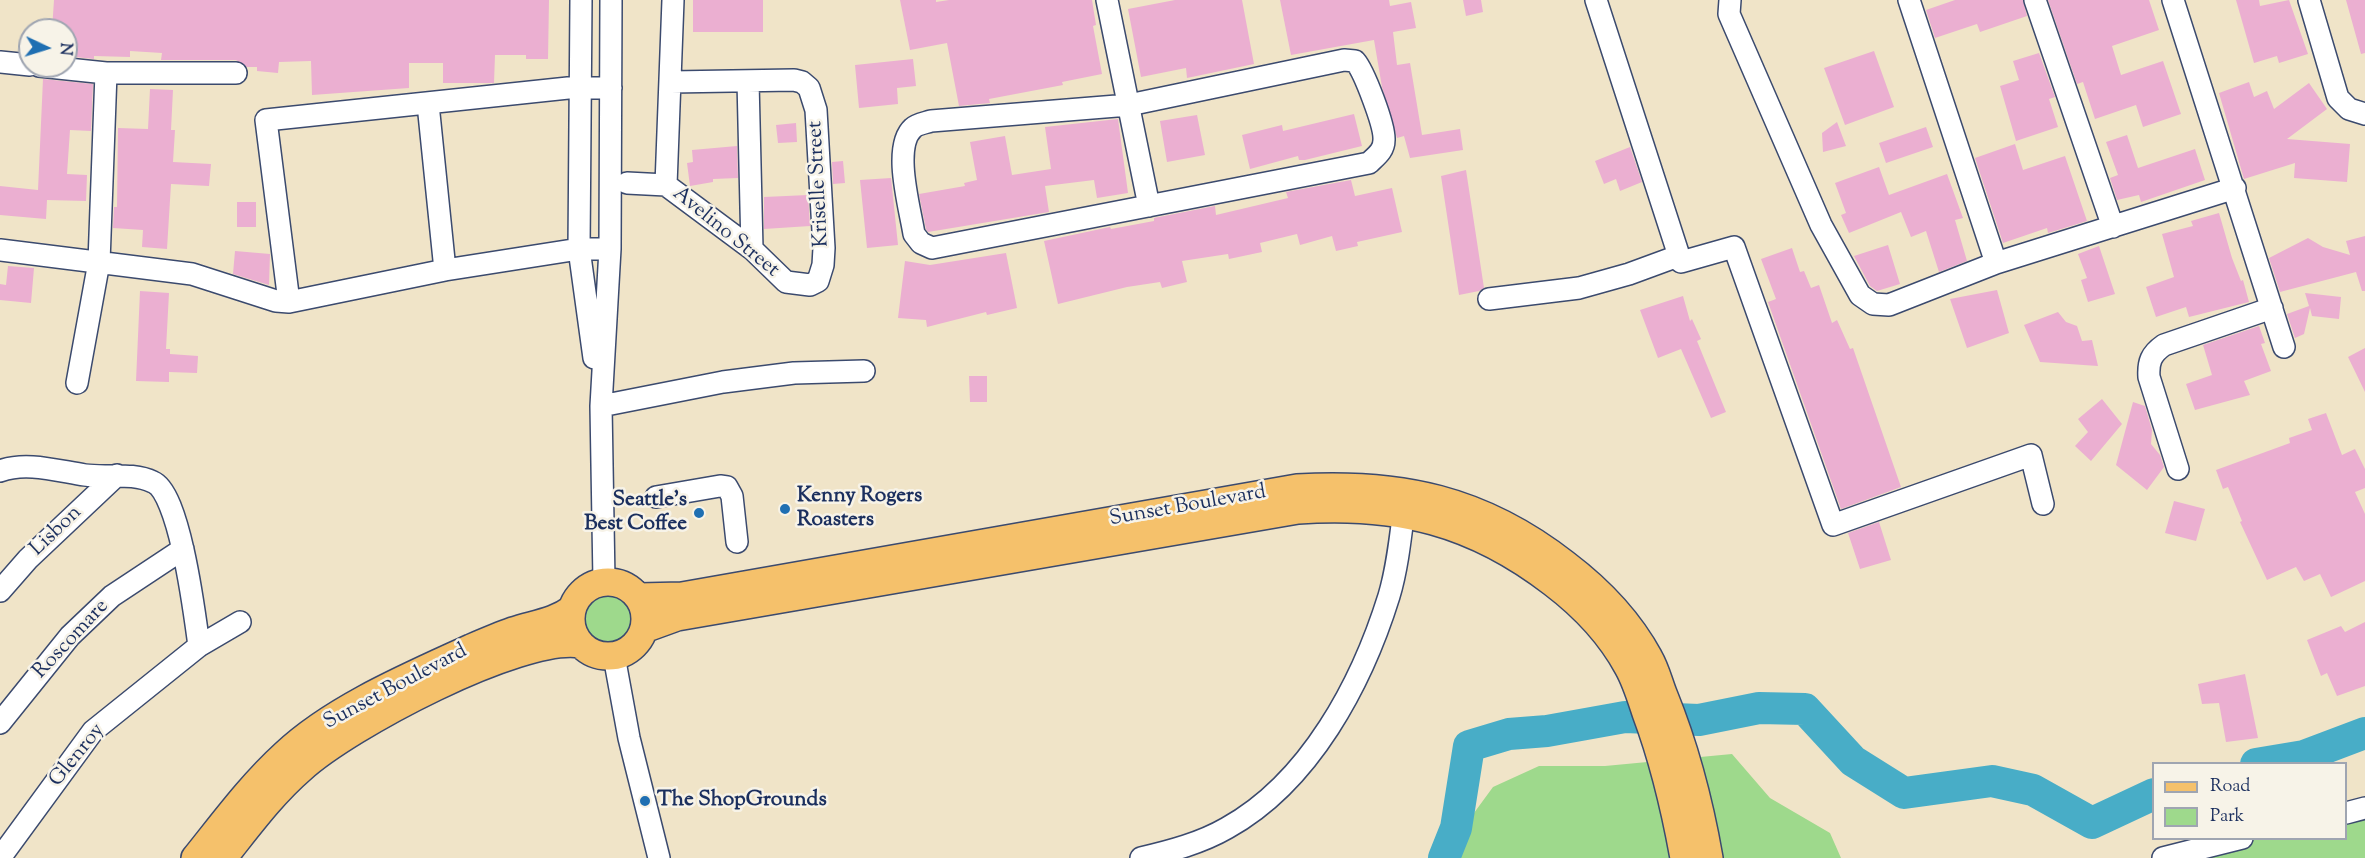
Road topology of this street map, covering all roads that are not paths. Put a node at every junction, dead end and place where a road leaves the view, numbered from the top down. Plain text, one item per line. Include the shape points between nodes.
1 (581, 0) edge
2 (611, 0) edge
3 (673, 0) edge
4 (1107, 0) edge
5 (1596, 0) edge
6 (1730, 0) edge
7 (1909, 0) edge
8 (2035, 0) edge
9 (2173, 0) edge
10 (2309, 0) edge
11 (0, 62) edge
12 (18, 64) edge
13 (78, 70) edge
14 (106, 73) junction
15 (236, 73) dead end
16 (748, 81) junction
17 (670, 82) junction
18 (580, 88) junction
19 (611, 88) junction
20 (428, 104) junction
21 (1129, 105) junction
22 (2365, 114) edge
23 (627, 183) dead end
24 (666, 185) junction
25 (2235, 188) junction
26 (1149, 206) junction
27 (2113, 227) junction
28 (579, 249) junction
29 (610, 249) junction
30 (752, 249) junction
31 (0, 250) edge
32 (1678, 256) junction
33 (99, 262) junction
34 (1996, 263) junction
35 (445, 270) junction
36 (818, 281) joint
37 (1489, 298) dead end
38 (289, 302) junction
39 (2272, 308) junction
40 (2284, 347) dead end
41 (864, 371) dead end
42 (77, 383) dead end
43 (601, 406) junction
44 (7, 468) edge
45 (2178, 469) dead end
46 (117, 475) junction
47 (656, 497) dead end
48 (1405, 502) junction
49 (2043, 504) dead end
50 (737, 542) dead end
51 (183, 549) junction
52 (604, 581) junction
53 (0, 591) edge
54 (639, 597) junction
55 (573, 609) junction
56 (240, 622) dead end
57 (644, 629) junction
58 (580, 644) junction
59 (200, 646) junction
60 (614, 656) junction
61 (0, 723) edge
62 (1671, 746) junction
63 (2365, 808) edge
64 (2347, 813) edge
65 (2234, 840) edge
66 (4, 847) edge
67 (195, 858) edge
68 (224, 858) edge
69 (659, 858) edge
70 (1141, 858) edge
71 (1684, 858) edge
72 (1709, 858) edge
73 (2163, 858) edge

1 - 18 street
2 - 19 street
3 - 17 street, Avelino Street
4 - 21 street
5 - 32 street
6 - 34 street via 1729,14 1821,225 1860,295 1873,304 1889,305
7 - 34 street
8 - 27 street
9 - 25 street
10 - 22 street via 2338,98 2349,109
11 - 12 street
13 - 14 street
14 - 15 street
14 - 33 street
16 - 17 street
16 - 30 street
16 - 36 street, Kriselle Street via 794,80 809,88 816,110 824,248
17 - 24 street, Avelino Street
18 - 19 street
18 - 20 street
18 - 28 street
19 - 29 street
20 - 35 street
20 - 38 street via 266,120
21 - 26 street
21 - 26 street via 1344,60 1355,61 1364,71 1384,139 1381,152 1369,163
21 - 26 street via 931,121 914,127 905,139 902,156 914,234 932,248
23 - 24 street, Avelino Street
24 - 30 street, Avelino Street
25 - 27 street
25 - 39 street
27 - 34 street
28 - 29 street
28 - 35 street
28 - 43 street
29 - 43 street
30 - 36 street, Avelino Street via 786,282 810,285
31 - 33 street
32 - 37 street via 1579,288
32 - 49 street via 1681,262 1734,247 1833,525 2031,455
33 - 38 street via 192,274
33 - 42 street
35 - 38 street
39 - 40 street
39 - 45 street via 2154,351 2148,364 2149,377
41 - 43 street via 794,373 723,382
43 - 52 street
44 - 46 street
46 - 51 street via 154,482 166,494
46 - 53 street, Lisbon via 28,559
47 - 50 street via 727,487 732,496
48 - 54 main road, Sunset Boulevard via 1353,486 1297,488 682,596
48 - 57 main road, Sunset Boulevard via 1298,510 677,617
48 - 62 main road, Sunset Boulevard via 1531,566 1590,615 1651,692
48 - 70 street via 1390,594 1367,655 1333,719 1300,766 1267,799 1227,828 1179,849
51 - 59 street
51 - 61 street, Roscomare via 112,596 70,636
52 - 54 main road via 624,584
52 - 55 main road via 581,593
54 - 57 main road via 645,613
55 - 58 main road via 572,627
55 - 67 main road, Sunset Boulevard via 560,618 474,647 331,720 286,752
56 - 59 street, Glenroy
57 - 60 main road via 630,650
58 - 60 main road via 596,654
58 - 68 main road, Sunset Boulevard via 550,644 482,666 344,737 302,768 263,806
59 - 66 street, Glenroy via 93,731
60 - 69 street via 629,738
62 - 71 main road
62 - 72 main road via 1699,800
63 - 64 street
65 - 73 street

